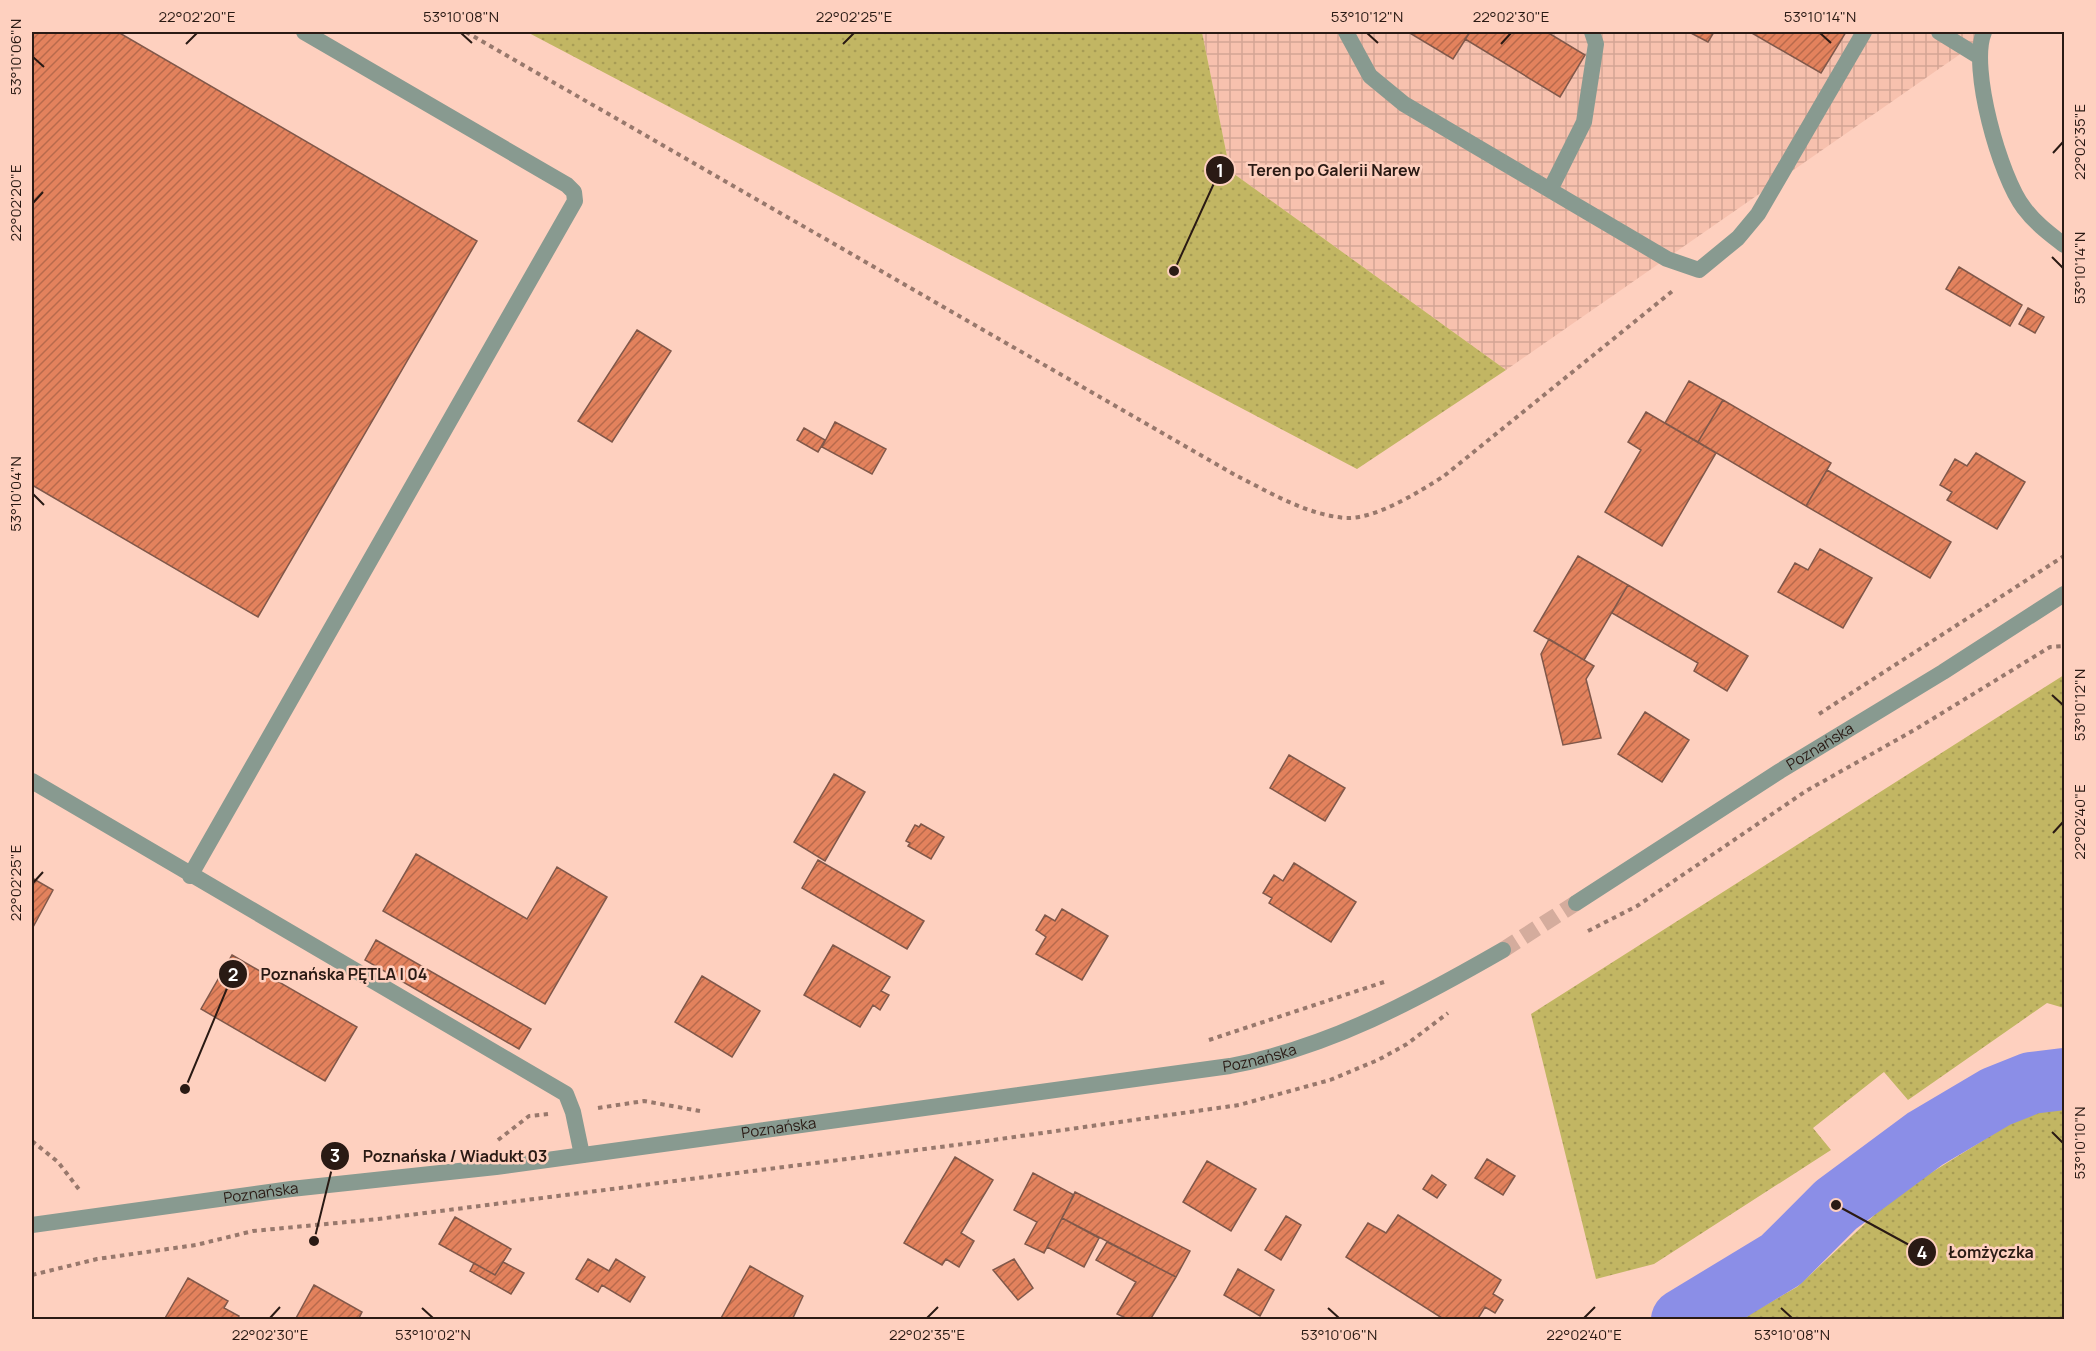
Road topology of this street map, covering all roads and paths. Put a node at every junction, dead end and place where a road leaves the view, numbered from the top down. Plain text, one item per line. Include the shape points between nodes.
1 (304, 32) edge
2 (466, 32) edge
3 (1346, 32) edge
4 (1592, 32) edge
5 (1864, 32) edge
6 (1939, 32) edge
7 (1984, 32) edge
8 (1978, 56) junction
9 (1550, 190) junction
10 (2064, 245) edge
11 (1699, 270) junction
12 (2064, 594) edge
13 (2064, 646) edge
14 (32, 781) edge
15 (190, 876) junction
16 (1576, 903) tunnel mouth
17 (1588, 931) dead end
18 (1503, 950) tunnel mouth
19 (1392, 980) dead end
20 (1454, 1008) dead end
21 (1207, 1041) dead end
22 (573, 1112) junction
23 (703, 1112) dead end
24 (32, 1141) edge
25 (493, 1144) dead end
26 (582, 1155) junction
27 (73, 1197) dead end
28 (32, 1225) edge
29 (32, 1275) edge

1 - 15 street via 567,185 574,192 575,201
2 - 11 path via 1237,476 1300,507 1331,515 1347,518 1376,511 1412,497 1444,476
3 - 9 street via 1370,76 1404,104
4 - 9 street via 1596,44 1584,122
5 - 11 street via 1758,214 1738,238
6 - 8 street
7 - 8 street
8 - 10 street via 1992,132 2010,185 2024,208
9 - 11 street via 1667,259
12 - 16 street, Poznańska
13 - 17 path via 2050,647 1806,791 1637,906
14 - 15 street
15 - 22 street via 566,1094
18 - 26 street, Poznańska via 1357,1027 1316,1044 1251,1062
19 - 21 path
20 - 29 path via 1407,1044 1377,1060 1330,1080 1239,1105 944,1147 378,1219 253,1231
22 - 23 path via 644,1101
22 - 25 path via 529,1116
22 - 26 street
24 - 27 path via 58,1162 84,1195
26 - 28 street, Poznańska via 291,1189

